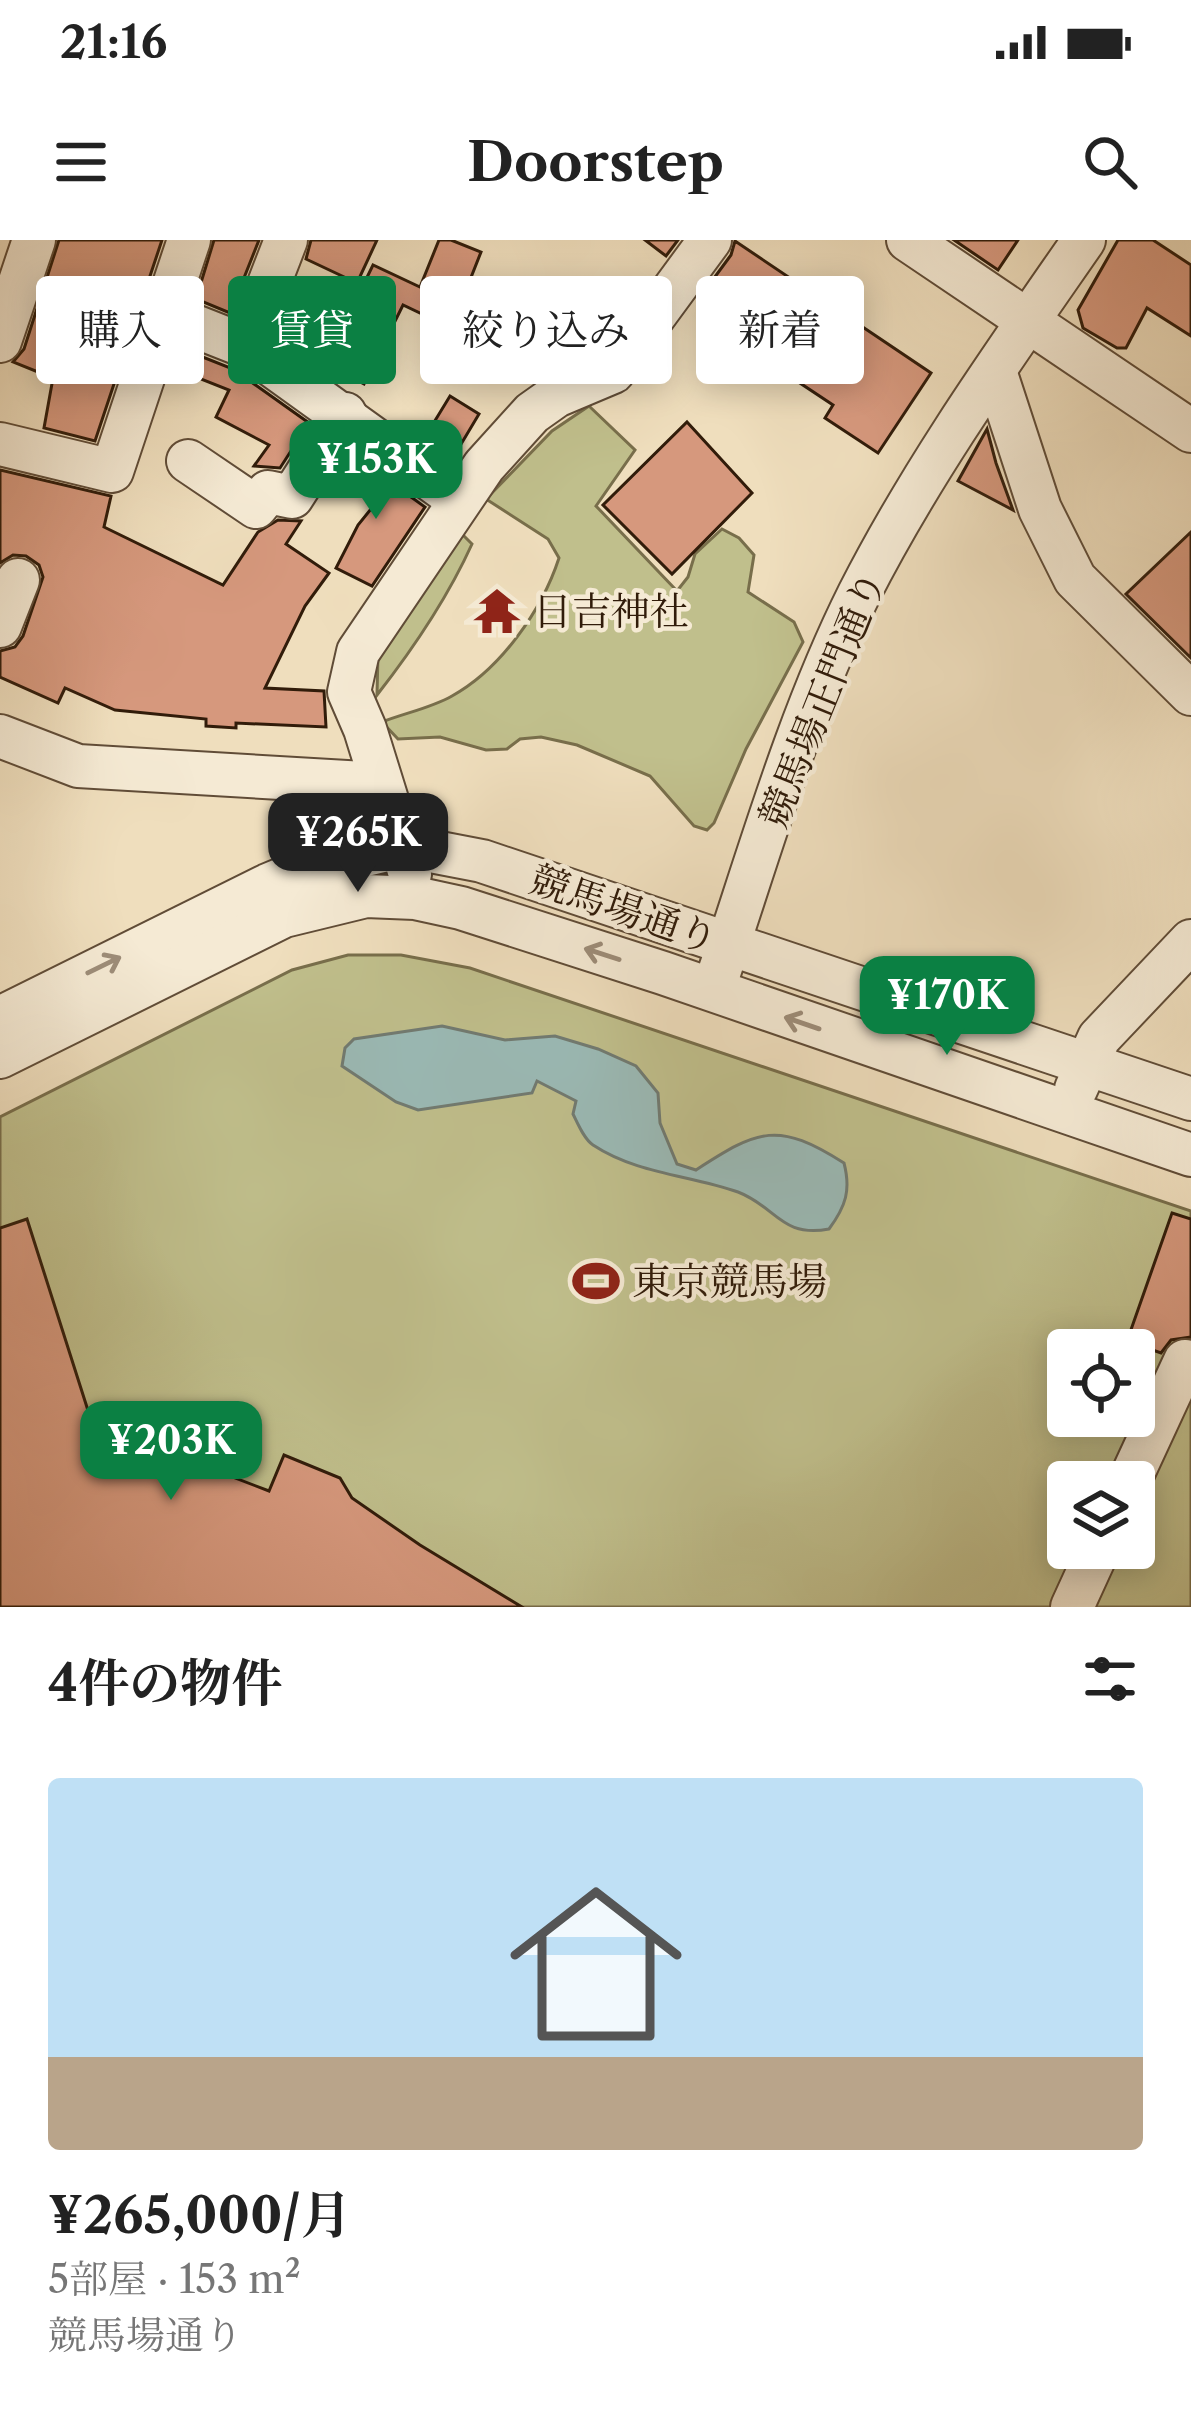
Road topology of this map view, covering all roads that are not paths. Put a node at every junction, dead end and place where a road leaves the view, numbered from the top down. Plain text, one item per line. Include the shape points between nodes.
1 (34, 240) edge
2 (189, 240) edge
3 (286, 240) edge
4 (710, 240) edge
5 (908, 240) edge
6 (1084, 240) edge
7 (177, 276) edge
8 (272, 276) edge
9 (1028, 321) junction
10 (0, 341) edge
11 (995, 370) junction
12 (141, 384) edge
13 (301, 384) edge
14 (345, 414) junction
15 (1191, 431) edge
16 (0, 444) edge
17 (188, 461) dead end
18 (459, 500) junction
19 (18, 580) dead end
20 (0, 626) edge
21 (1191, 694) edge
22 (0, 736) edge
23 (381, 784) junction
24 (404, 846) junction
25 (415, 898) junction
26 (1191, 940) edge
27 (729, 944) junction
28 (712, 993) junction
29 (0, 1018) edge
30 (0, 1057) edge
31 (1087, 1064) junction
32 (1191, 1099) edge
33 (1066, 1112) junction
34 (1191, 1155) edge
35 (1185, 1361) dead end
36 (1139, 1461) edge
37 (1089, 1569) edge
38 (1072, 1607) edge

1 - 10 street
2 - 7 street
3 - 8 street
4 - 18 street via 613,371 532,413
5 - 9 street
6 - 9 street, 競馬場正門通り
9 - 11 street, 競馬場正門通り
9 - 15 street
11 - 21 street via 1040,509 1075,579
11 - 27 street, 競馬場正門通り via 840,634
12 - 16 street via 112,471
13 - 14 street
14 - 17 street via 292,497 268,492 256,508
14 - 18 street
18 - 23 street via 358,652 349,681
19 - 20 street
22 - 23 street via 78,766
23 - 24 street
24 - 25 street
24 - 27 street, 競馬場通り via 482,861
29 -> 24 street, 競馬場通り via 268,885
28 -> 25 street, 競馬場通り
25 - 30 street, 競馬場通り via 366,896 284,916
26 - 31 street via 1099,1038
27 - 28 street, 競馬場正門通り
27 - 31 street, 競馬場通り
33 -> 28 street, 競馬場通り
31 - 32 street, 競馬場通り
31 - 33 street
33 - 34 street, 競馬場通り
35 - 36 street
37 - 38 street

